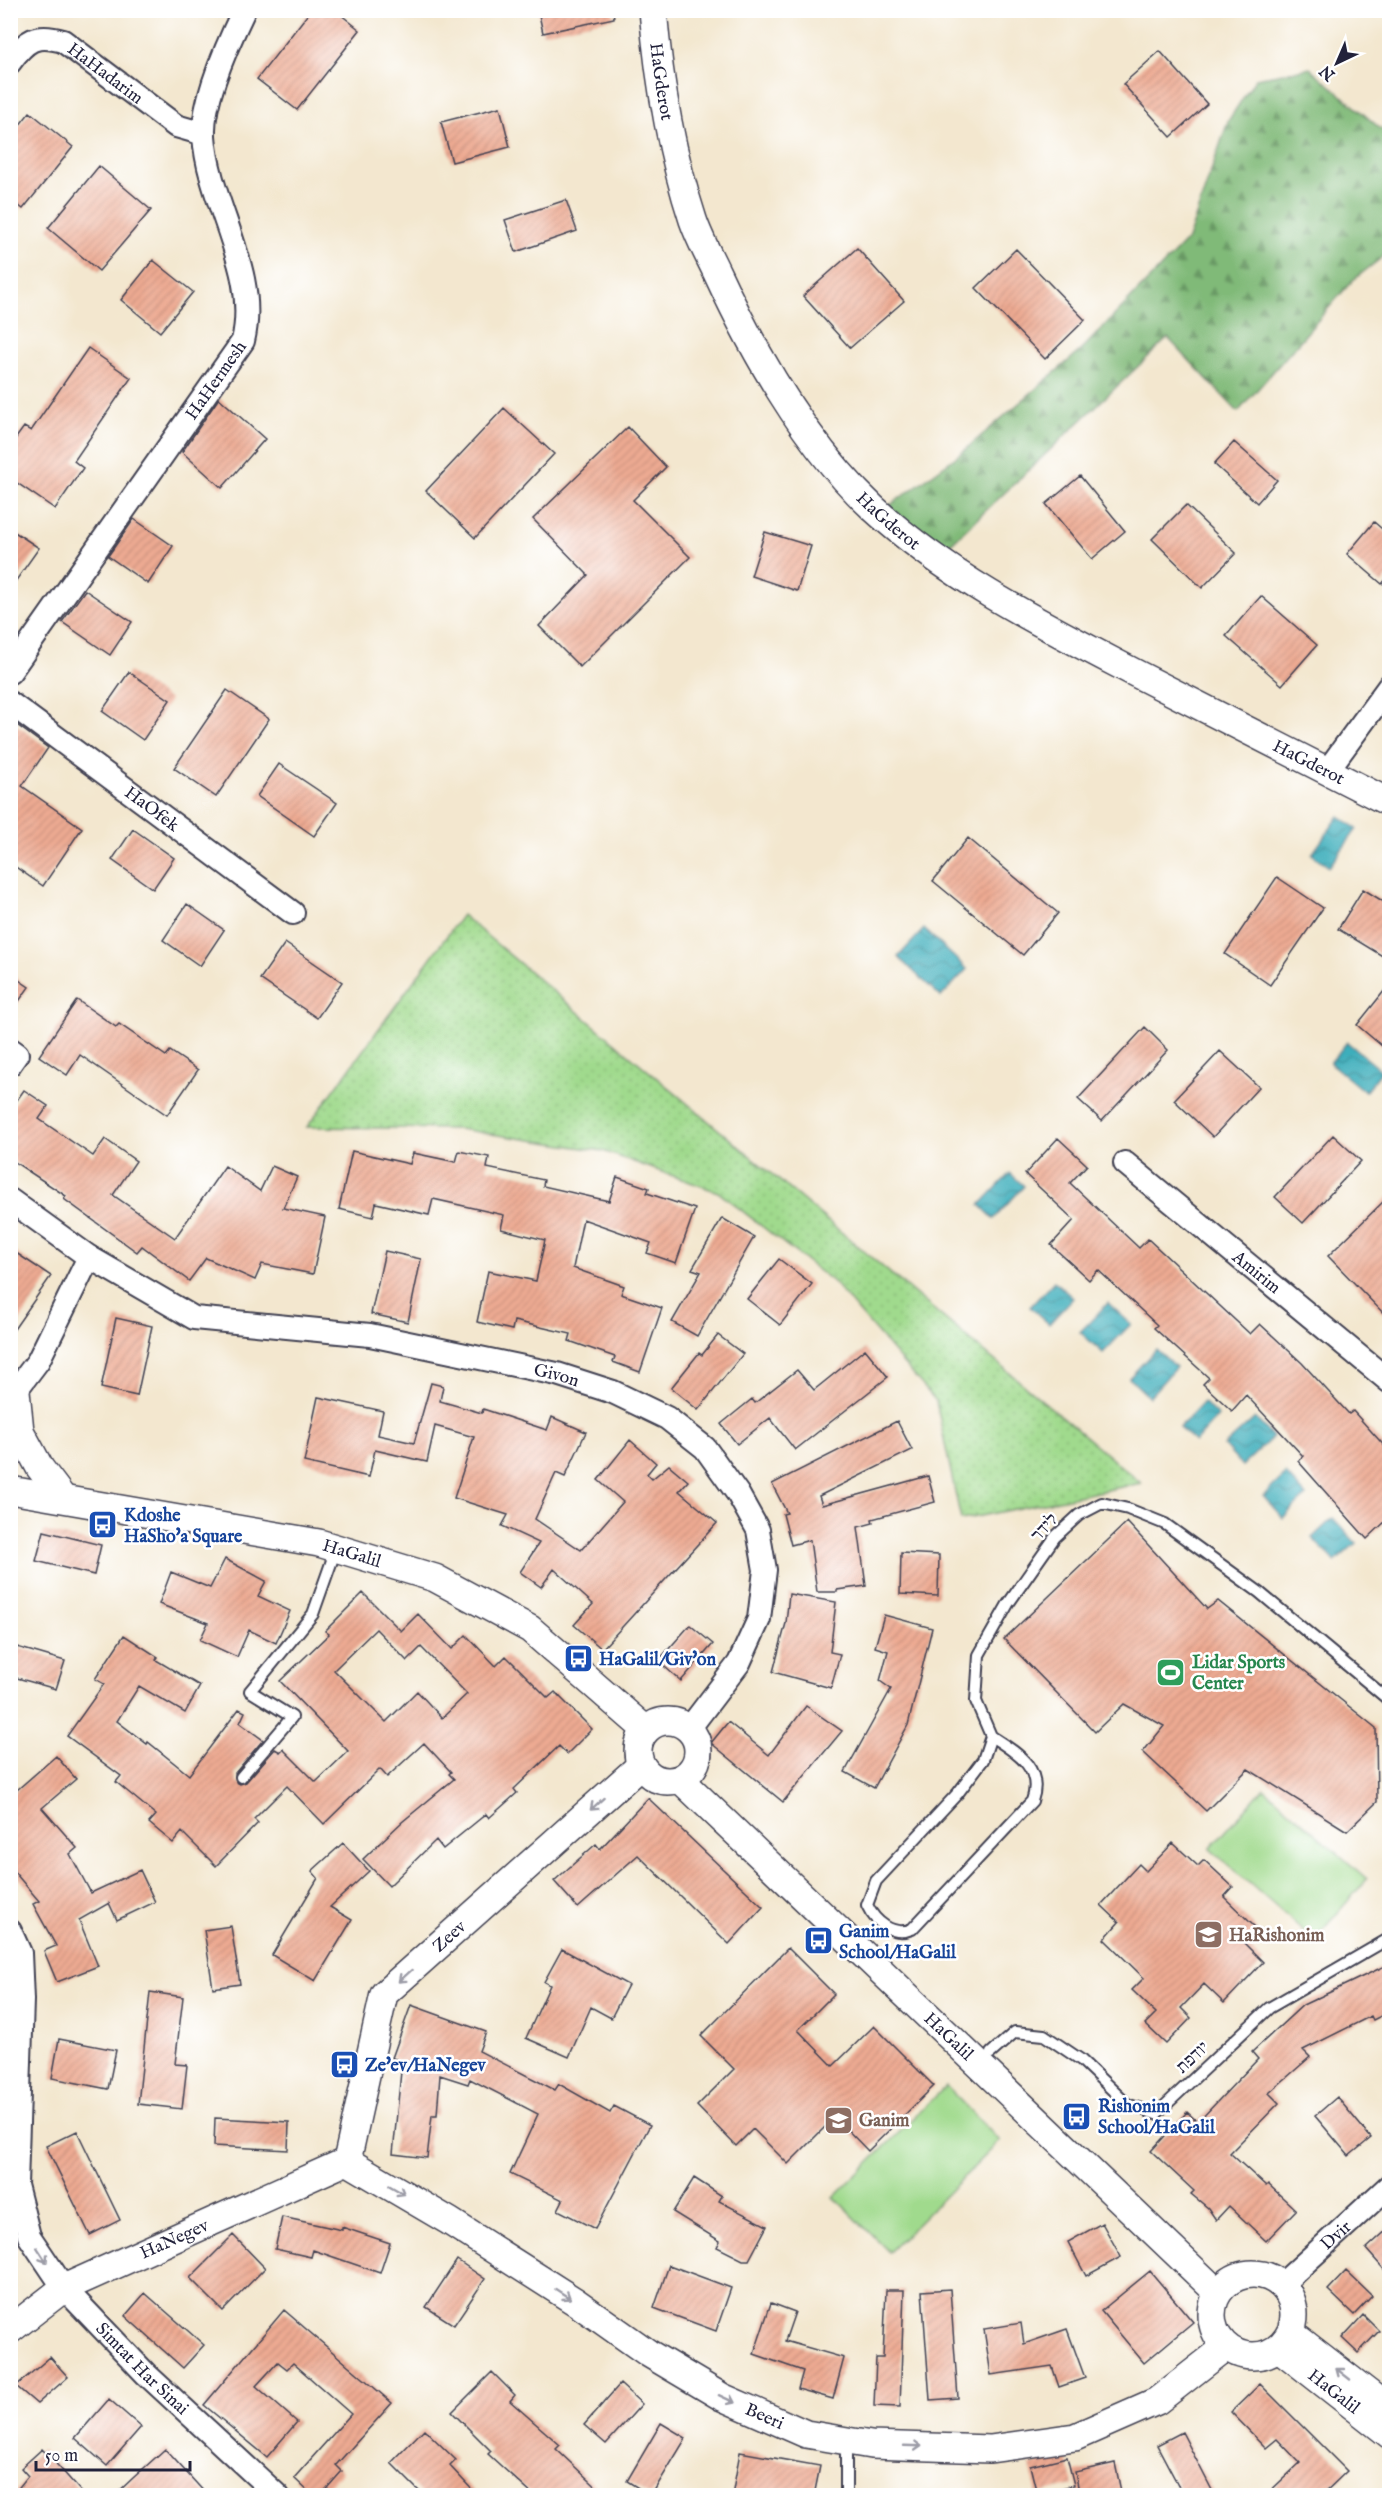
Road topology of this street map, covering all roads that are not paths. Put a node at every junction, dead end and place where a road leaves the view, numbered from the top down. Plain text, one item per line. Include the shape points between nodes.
1 (244, 10) edge
2 (653, 10) edge
3 (10, 62) edge
4 (204, 134) junction
5 (10, 672) edge
6 (1389, 685) edge
7 (10, 703) edge
8 (1326, 771) junction
9 (1389, 803) edge
10 (293, 913) dead end
11 (10, 1049) edge
12 (10, 1064) edge
13 (1125, 1163) dead end
14 (10, 1200) edge
15 (89, 1257) junction
16 (1389, 1382) edge
17 (13, 1395) edge
18 (10, 1490) edge
19 (62, 1497) junction
20 (337, 1548) junction
21 (1389, 1701) edge
22 (646, 1730) junction
23 (688, 1730) junction
24 (991, 1736) junction
25 (641, 1765) junction
26 (687, 1774) junction
27 (241, 1777) dead end
28 (10, 1931) edge
29 (1389, 1938) edge
30 (991, 2053) junction
31 (347, 2161) junction
32 (1389, 2185) edge
33 (1281, 2285) junction
34 (1224, 2287) junction
35 (64, 2288) junction
36 (10, 2330) edge
37 (1285, 2340) junction
38 (1226, 2347) junction
39 (1389, 2410) edge
40 (1389, 2435) edge
41 (846, 2440) junction
42 (278, 2496) edge
43 (846, 2496) edge

1 - 4 street, HaHermesh via 211,93
2 - 8 street, HaGderot via 657,65 675,156 694,223 769,372 811,436 850,484 924,550 980,589
3 - 4 street, HaHadarim via 34,39 48,36 63,41 176,126
4 - 5 street, HaHermesh via 209,171 248,302 243,341
6 - 8 street
7 - 10 street, HaOfek
8 - 9 street, HaGderot
11 - 12 street via 17,1054
13 - 16 street, Amirim
14 - 15 street, Givon
15 - 17 street via 38,1361
15 - 23 street, Givon via 194,1318 370,1335 557,1374 614,1392 667,1418 705,1448 759,1530 765,1570 759,1619 739,1663
17 - 19 street via 20,1431
18 - 19 street, HaGalil
19 - 20 street, HaGalil
20 - 22 street, HaGalil via 435,1578 530,1629
20 - 27 lane via 313,1614 250,1691 292,1717
21 - 24 lane, לידר via 1259,1592 1165,1524 1102,1503 1079,1515 1055,1537 979,1654 976,1701
22 - 23 street via 671,1721
22 - 25 street via 638,1748
23 - 26 street via 693,1734 698,1754
24 - 24 lane via 983,1760 958,1793 876,1881 867,1905 891,1931 912,1929 1032,1801 1035,1777 1028,1765
25 - 26 street via 656,1779 666,1781
25 -> 31 street, Zeev via 384,1994
26 - 30 street, HaGalil
26 - 34 street, HaGalil
28 -> 35 street, Simtat Har Sinai via 20,1953 22,2000 16,2185 29,2235
29 - 30 lane, יודפת via 1269,2008 1156,2114 1127,2104 1081,2060 1044,2035 1015,2032
30 - 34 street, HaGalil
31 - 35 street, HaNegev
31 -> 41 street, Beeri via 449,2221 576,2302 648,2354 722,2397 807,2434
32 - 33 street, Dvir
33 - 34 street via 1254,2274 1240,2276
33 - 37 street via 1293,2304 1294,2319
34 - 38 street via 1211,2312 1213,2326
35 - 36 street, HaNegev
35 - 42 street, Simtat Har Sinai via 146,2374
37 - 38 street via 1262,2356 1238,2354
39 -> 37 street, HaGalil
37 - 40 street, HaGalil
41 -> 38 street, Beeri via 871,2445 990,2449 1075,2437 1157,2402
41 - 43 lane

